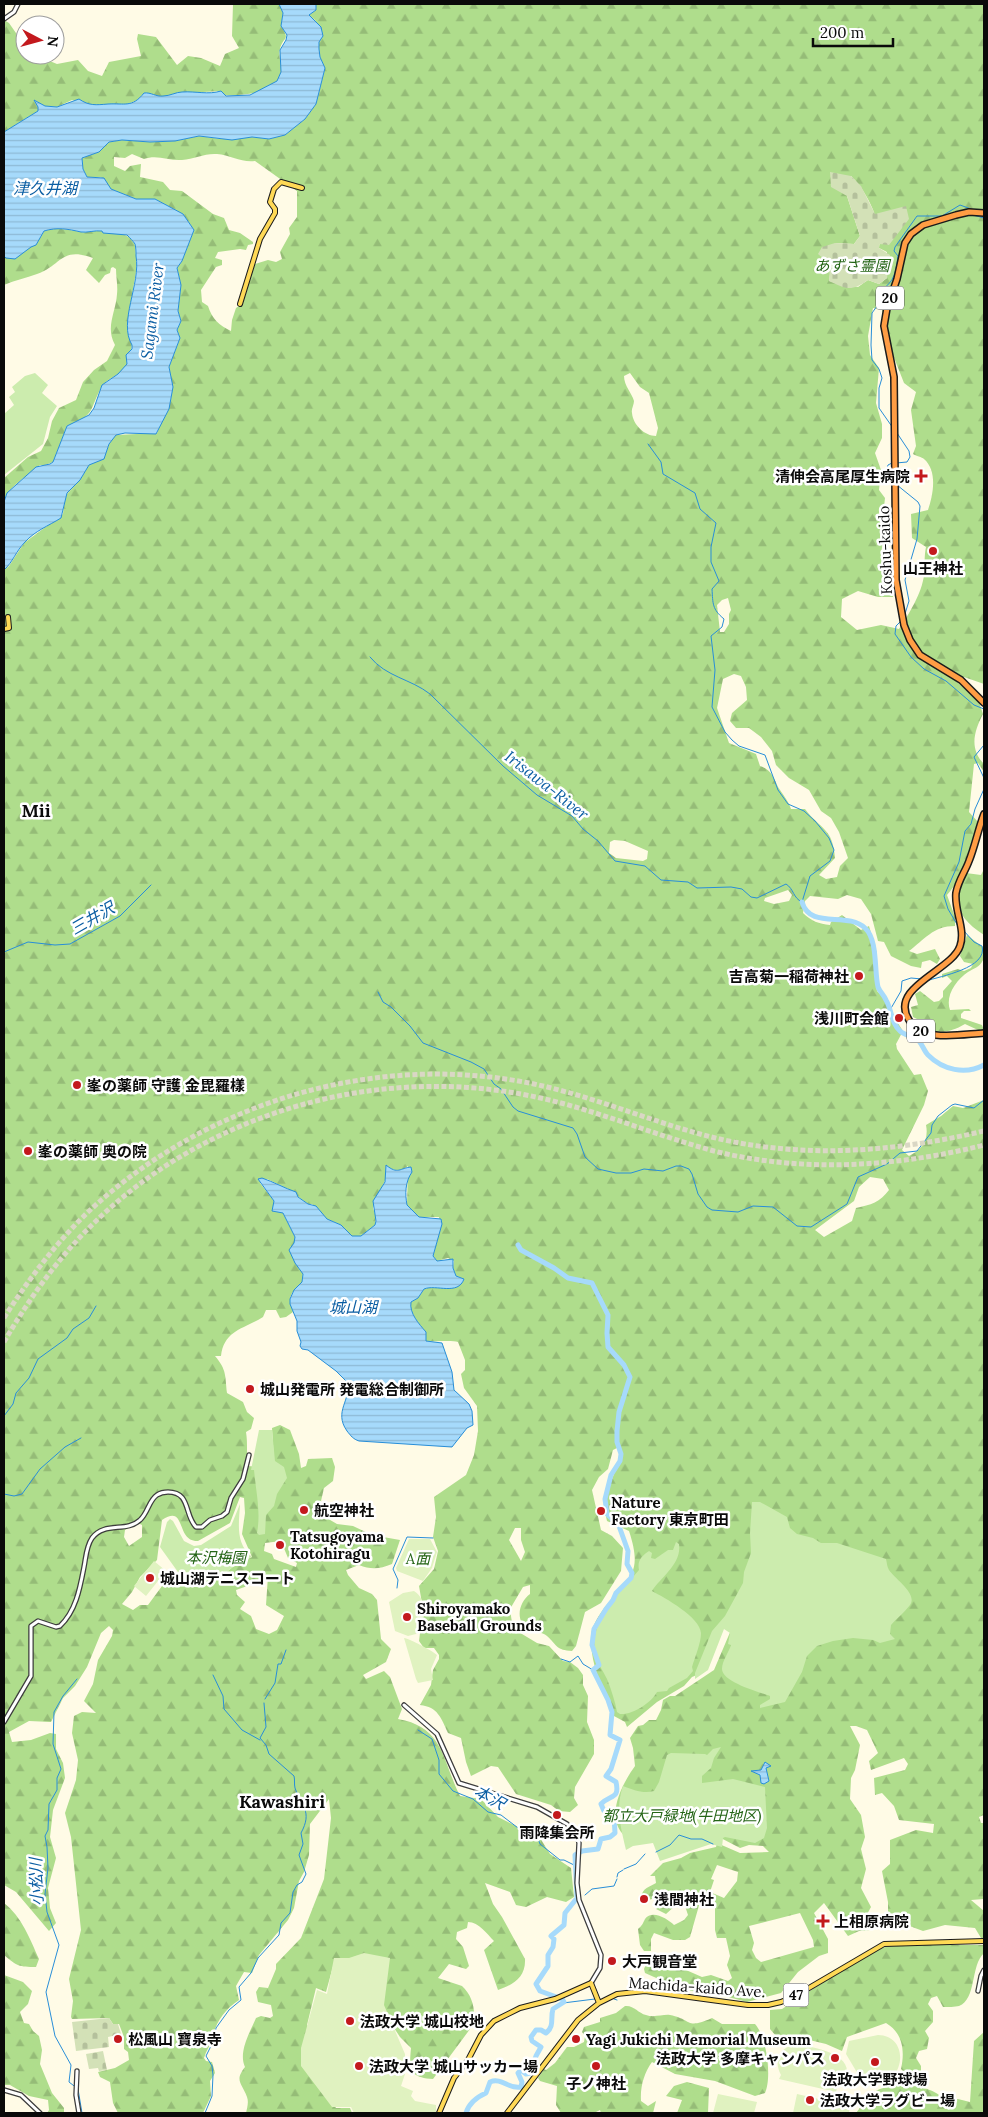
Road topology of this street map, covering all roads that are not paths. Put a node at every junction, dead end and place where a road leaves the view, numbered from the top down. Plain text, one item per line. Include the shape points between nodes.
1 (18, 4) edge
2 (4, 19) edge
3 (302, 188) dead end
4 (984, 214) edge
5 (240, 304) dead end
6 (8, 617) dead end
7 (4, 629) edge
8 (984, 703) edge
9 (984, 814) edge
10 (984, 1033) edge
11 (249, 1455) dead end
12 (404, 1705) dead end
13 (4, 1722) edge
14 (984, 1941) edge
15 (984, 1970) edge
16 (591, 1983) junction
17 (978, 1991) dead end
18 (599, 2003) junction
19 (76, 2071) dead end
20 (4, 2090) edge
21 (40, 2113) edge
22 (79, 2113) edge
23 (439, 2113) edge
24 (508, 2113) edge

1 - 2 street via 14,12
3 - 5 main road via 282,182 274,189 270,202 275,213 260,240
4 - 8 highway, Koshu-kaido / 20 via 971,213 923,225 911,234 904,244 884,322 894,377 896,580 904,625 920,655 961,680
6 - 7 main road via 9,628
9 - 10 highway, 20 via 969,863 957,888 961,944 956,955 910,993 905,1004 906,1016 921,1031 931,1034
11 - 13 street via 243,1479 231,1498 227,1512 202,1527 196,1527 191,1519 184,1498 165,1492 157,1494 142,1519 106,1528 96,1534 87,1550 71,1613 60,1626 38,1621 31,1626 31,1676
12 - 16 street via 437,1734 459,1783 544,1810 572,1828 577,1835 579,1900 601,1959
14 - 18 main road, Machida-kaido Ave. / 47 via 884,1944 797,1995 768,2005 634,1991 616,1994
15 - 17 street
16 - 18 main road
16 - 23 main road via 561,1997 524,2007 492,2023 454,2078
18 - 24 main road, Machida-kaido Ave. / 47 via 576,2023
19 - 22 street
20 - 21 street via 21,2095

